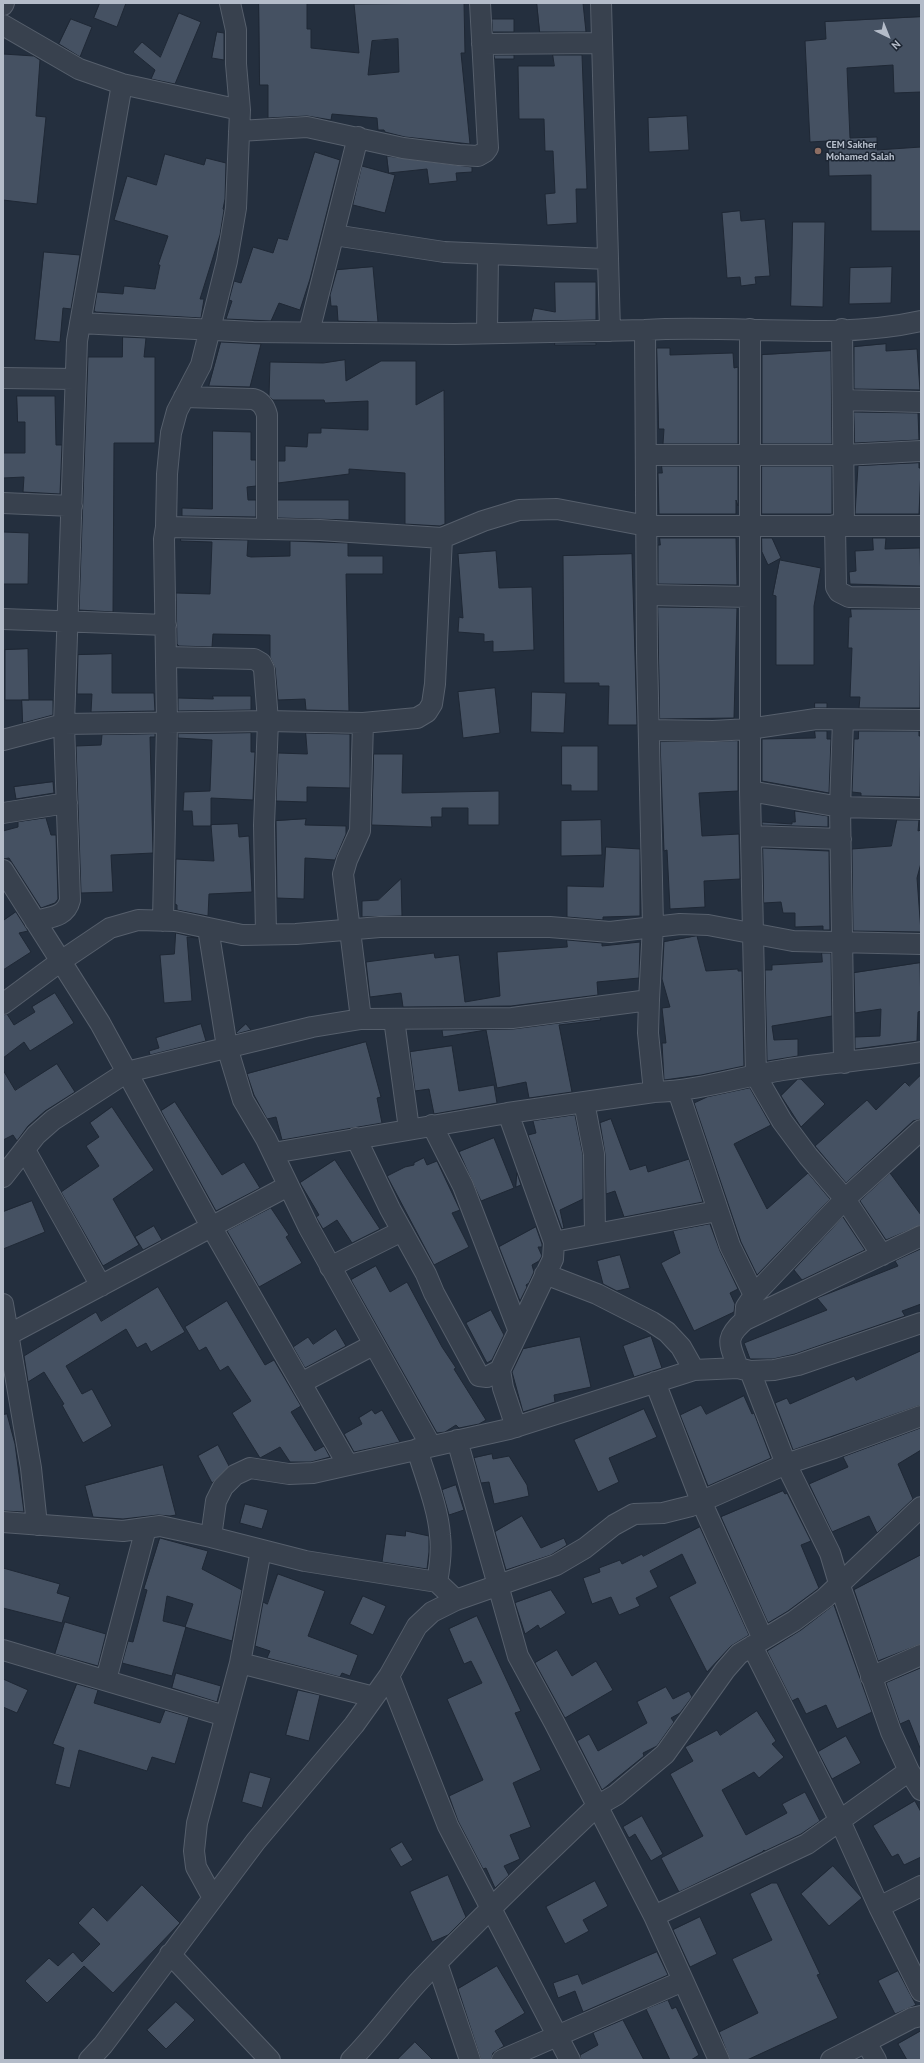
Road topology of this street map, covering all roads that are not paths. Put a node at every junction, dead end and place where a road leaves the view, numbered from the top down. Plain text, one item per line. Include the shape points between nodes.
1 (230, 3) edge
2 (480, 3) edge
3 (601, 3) edge
4 (3, 25) edge
5 (602, 43) junction
6 (482, 44) junction
7 (122, 84) junction
8 (240, 110) junction
9 (239, 131) junction
10 (358, 137) junction
11 (334, 235) junction
12 (488, 255) junction
13 (608, 259) junction
14 (921, 321) edge
15 (80, 324) junction
16 (210, 329) junction
17 (750, 329) junction
18 (645, 330) junction
19 (842, 330) junction
20 (610, 331) junction
21 (309, 332) junction
22 (487, 333) junction
23 (3, 378) edge
24 (75, 379) junction
25 (184, 397) junction
26 (843, 400) junction
27 (921, 402) edge
28 (921, 451) edge
29 (750, 454) junction
30 (646, 455) junction
31 (843, 455) junction
32 (3, 503) edge
33 (72, 506) junction
34 (750, 525) junction
35 (840, 525) junction
36 (647, 526) junction
37 (921, 526) edge
38 (166, 527) junction
39 (267, 528) junction
40 (442, 538) junction
41 (647, 595) junction
42 (750, 597) junction
43 (921, 598) edge
44 (3, 619) edge
45 (68, 622) junction
46 (166, 625) junction
47 (167, 656) junction
48 (843, 720) junction
49 (921, 720) edge
50 (268, 721) junction
51 (168, 722) junction
52 (363, 723) junction
53 (64, 724) junction
54 (749, 729) junction
55 (649, 730) junction
56 (3, 740) edge
57 (750, 791) junction
58 (67, 803) junction
59 (840, 807) junction
60 (921, 809) edge
61 (3, 813) edge
62 (751, 836) junction
63 (841, 839) junction
64 (3, 870) edge
65 (9, 895) edge
66 (35, 921) junction
67 (163, 921) junction
68 (654, 926) junction
69 (208, 928) junction
70 (351, 929) junction
71 (753, 932) junction
72 (266, 934) junction
73 (842, 942) junction
74 (921, 944) edge
75 (61, 961) junction
76 (649, 1000) junction
77 (3, 1004) edge
78 (361, 1019) junction
79 (394, 1019) junction
80 (227, 1046) junction
81 (921, 1052) edge
82 (844, 1063) junction
83 (127, 1072) junction
84 (756, 1076) junction
85 (678, 1091) junction
86 (654, 1092) junction
87 (584, 1102) junction
88 (508, 1113) junction
89 (432, 1125) junction
90 (409, 1129) junction
91 (921, 1130) edge
92 (356, 1138) junction
93 (25, 1150) junction
94 (273, 1153) junction
95 (6, 1165) edge
96 (288, 1186) junction
97 (845, 1199) junction
98 (717, 1211) junction
99 (212, 1228) junction
100 (402, 1231) junction
101 (595, 1234) junction
102 (921, 1236) edge
103 (554, 1242) junction
104 (882, 1255) junction
105 (330, 1267) junction
106 (545, 1274) junction
107 (100, 1286) junction
108 (754, 1295) junction
109 (3, 1304) edge
110 (745, 1320) junction
111 (921, 1323) edge
112 (518, 1329) junction
113 (8, 1335) junction
114 (373, 1345) junction
115 (500, 1370) junction
116 (694, 1370) junction
117 (744, 1370) junction
118 (655, 1382) junction
119 (301, 1383) junction
120 (921, 1416) edge
121 (516, 1427) junction
122 (457, 1440) junction
123 (424, 1447) junction
124 (786, 1464) junction
125 (348, 1465) junction
126 (701, 1501) junction
127 (921, 1507) edge
128 (3, 1522) edge
129 (37, 1524) junction
130 (146, 1528) junction
131 (211, 1537) junction
132 (261, 1550) junction
133 (437, 1582) junction
134 (839, 1583) junction
135 (498, 1586) junction
136 (456, 1600) junction
137 (758, 1642) junction
138 (3, 1650) edge
139 (921, 1655) edge
140 (240, 1663) junction
141 (389, 1676) junction
142 (871, 1677) junction
143 (106, 1680) junction
144 (374, 1697) junction
145 (225, 1716) junction
146 (909, 1771) junction
147 (921, 1790) edge
148 (597, 1806) junction
149 (840, 1821) junction
150 (921, 1886) edge
151 (213, 1898) junction
152 (878, 1907) junction
153 (491, 1908) junction
154 (654, 1916) junction
155 (170, 1954) junction
156 (437, 1963) junction
157 (683, 1981) junction
158 (921, 1992) edge
159 (921, 2016) edge
160 (559, 2036) junction
161 (866, 2042) junction
162 (89, 2060) edge
163 (270, 2060) edge
164 (351, 2060) edge
165 (470, 2060) edge
166 (502, 2060) edge
167 (570, 2060) edge
168 (719, 2060) edge
169 (831, 2060) edge
170 (876, 2060) edge

1 - 8 street via 236,30
2 - 6 street
3 - 5 street
4 - 7 street via 79,69
5 - 6 street
5 - 13 street
6 - 10 street via 488,148 485,152 478,156 459,156 403,148
7 - 8 street
7 - 15 street
8 - 9 street
9 - 10 street via 307,127
9 - 16 street via 236,208 227,261
10 - 11 street
11 - 12 street via 444,252
11 - 21 street
12 - 13 street
12 - 22 street
13 - 20 street
14 - 19 street via 894,327
15 - 16 street
15 - 24 street
16 - 21 street
16 - 25 street via 201,365
17 - 18 street
17 - 19 street
17 - 29 street
18 - 20 street
18 - 30 street
19 - 26 street
20 - 22 street
21 - 22 street
23 - 24 street
24 - 33 street
25 - 38 street via 171,433
25 - 39 street via 253,399 259,401 265,409
26 - 27 street
26 - 31 street
28 - 31 street
29 - 30 street
29 - 31 street
29 - 34 street
30 - 36 street
31 - 35 street
32 - 33 street
33 - 45 street
34 - 35 street
34 - 36 street
34 - 42 street
35 - 37 street
35 - 43 street via 836,587 839,592 850,597
36 - 40 street via 557,509 519,510
36 - 41 street
38 - 39 street
38 - 46 street
39 - 40 street
40 - 52 street via 432,704 427,712 417,718
41 - 42 street
41 - 55 street
42 - 54 street
44 - 45 street
45 - 46 street
45 - 53 street
46 - 47 street
47 - 50 street via 254,659 261,663 264,669
47 - 51 street
48 - 49 street
48 - 54 street via 816,719
48 - 59 street
50 - 51 street
50 - 52 street
50 - 72 street via 264,825
51 - 53 street
51 - 67 street
52 - 70 street via 360,831 343,874
53 - 56 street
53 - 58 street
54 - 55 street
54 - 57 street
55 - 68 street
57 - 59 street
57 - 62 street
58 - 61 street
58 - 66 street via 70,900 68,908 64,913
59 - 60 street
59 - 63 street
62 - 63 street
62 - 71 street
63 - 73 street
64 - 65 street
65 - 66 street
66 - 75 street
67 - 69 street
67 - 75 street via 138,920 110,928
68 - 70 street via 610,932 550,927
68 - 71 street via 708,925
68 - 76 street
69 - 72 street via 242,935
69 - 80 street
70 - 72 street
70 - 78 street
71 - 73 street via 770,938 793,941
71 - 84 street
73 - 74 street
73 - 82 street
75 - 77 street
75 - 83 street
76 - 79 street via 512,1018
76 - 86 street via 648,1033
78 - 79 street
78 - 80 street
79 - 90 street
80 - 83 street
80 - 94 street via 243,1100
81 - 82 street
82 - 84 street
83 - 93 street via 52,1120
83 - 99 street
84 - 85 street
84 - 97 street via 782,1121
85 - 86 street
85 - 98 street
86 - 87 street
87 - 88 street
87 - 101 street via 594,1154
88 - 89 street
88 - 103 street
89 - 90 street
89 - 112 street via 463,1186
90 - 92 street
91 - 97 street
92 - 94 street
92 - 100 street
93 - 95 street
93 - 107 street
94 - 96 street
96 - 99 street
96 - 105 street
97 - 104 street
97 - 108 street
98 - 101 street
98 - 108 street via 730,1246
99 - 107 street
99 - 119 street
100 - 105 street
100 - 115 street via 478,1376 487,1378
101 - 103 street
102 - 104 street
103 - 106 street via 553,1259
104 - 110 street
105 - 114 street
106 - 112 street
106 - 116 street via 598,1294 652,1322 667,1332
107 - 113 street
108 - 110 street via 746,1307
109 - 113 street
110 - 117 street via 732,1333 729,1341
111 - 117 street via 798,1365 774,1370
112 - 115 street
113 - 129 street via 31,1468
114 - 119 street
114 - 123 street
115 - 121 street
116 - 117 street
116 - 118 street
117 - 124 street
118 - 121 street
118 - 126 street
119 - 125 street
120 - 124 street
121 - 122 street
122 - 123 street
122 - 135 street
123 - 125 street
123 - 133 street via 440,1535 441,1557
124 - 126 street
124 - 134 street via 830,1553
125 - 131 street via 313,1473 289,1474 250,1468 235,1475 223,1486 216,1501
126 - 135 street via 663,1513 634,1514 556,1565
126 - 137 street
127 - 134 street
128 - 129 street
129 - 130 street via 123,1531
130 - 131 street via 160,1526
130 - 143 street
131 - 132 street
132 - 133 street via 306,1561
132 - 140 street
133 - 136 street
134 - 137 street via 825,1598 794,1621
134 - 142 street
135 - 136 street
135 - 148 street via 518,1656
136 - 141 street via 432,1612 417,1626
137 - 148 street via 739,1654 725,1670 665,1754 616,1795
137 - 149 street
138 - 143 street
139 - 142 street
140 - 144 street
140 - 145 street
141 - 144 street
141 - 153 street via 448,1826
142 - 146 street via 891,1732
143 - 145 street
144 - 151 street via 354,1725 256,1841
145 - 151 street via 197,1823 194,1851 196,1867
146 - 147 street
146 - 149 street
148 - 153 street
148 - 154 street
149 - 152 street
149 - 154 street via 807,1844
150 - 152 street
151 - 155 street
152 - 158 street
153 - 156 street
153 - 160 street
154 - 157 street
155 - 162 street via 104,2045
155 - 163 street
156 - 164 street
156 - 165 street
157 - 160 street
157 - 168 street
159 - 161 street via 912,2018
160 - 166 street
160 - 167 street
161 - 169 street
161 - 170 street

